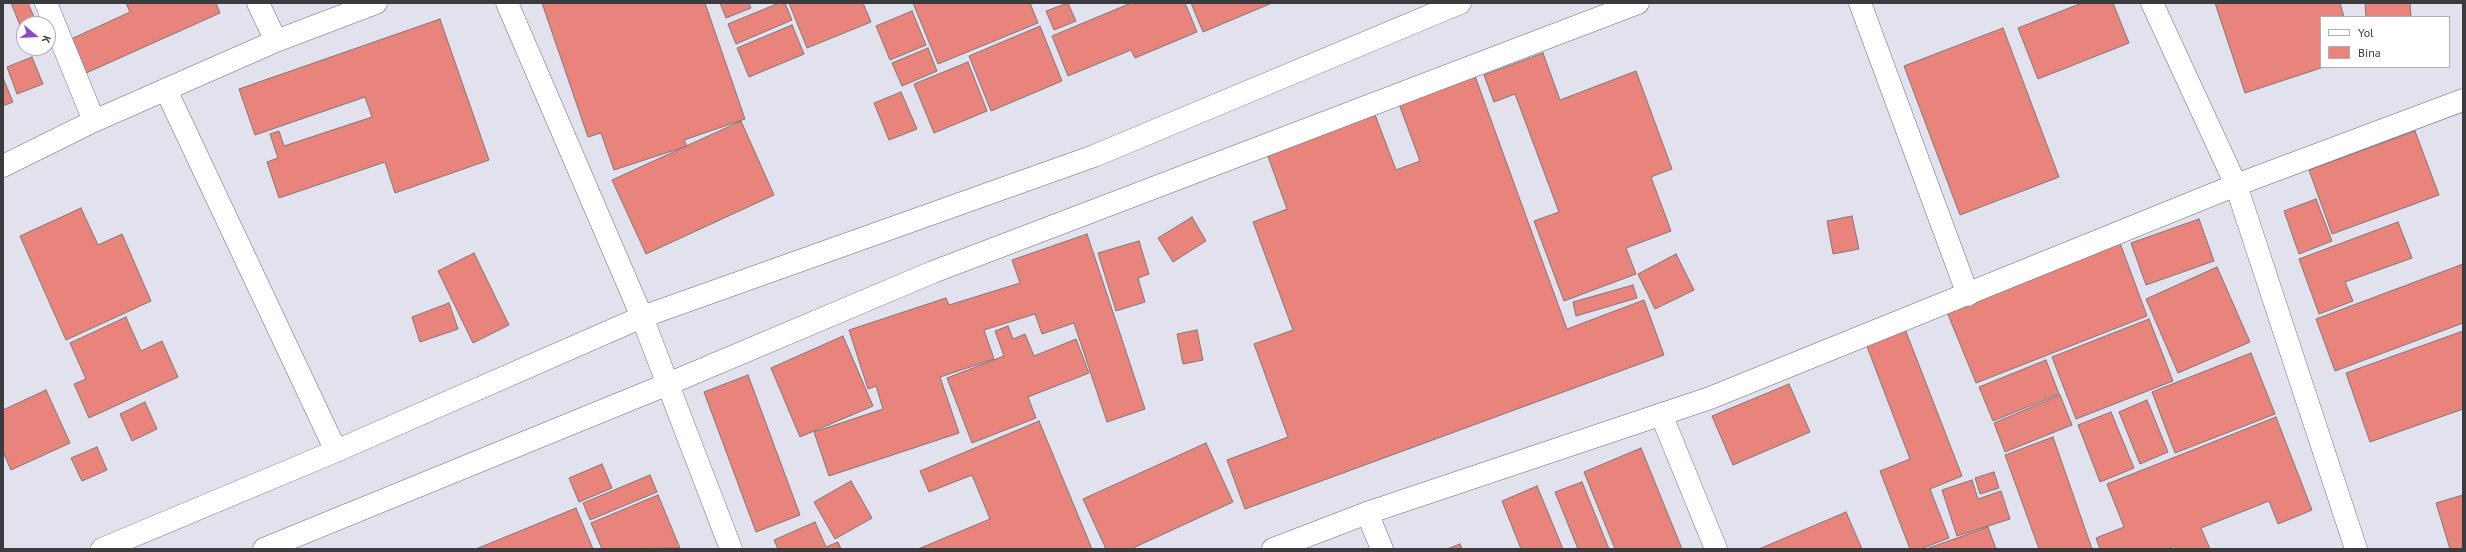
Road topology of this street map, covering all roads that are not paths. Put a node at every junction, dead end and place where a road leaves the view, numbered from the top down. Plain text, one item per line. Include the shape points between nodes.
1 (46, 3) edge
2 (258, 3) edge
3 (376, 3) edge
4 (507, 3) edge
5 (1460, 3) edge
6 (1638, 3) edge
7 (1860, 3) edge
8 (2152, 3) edge
9 (276, 41) junction
10 (166, 90) junction
11 (2463, 100) edge
12 (94, 121) junction
13 (3, 166) edge
14 (2236, 185) junction
15 (1968, 295) junction
16 (642, 317) junction
17 (668, 384) junction
18 (1661, 414) junction
19 (336, 451) junction
20 (1367, 513) junction
21 (102, 549) edge
22 (264, 549) edge
23 (731, 549) edge
24 (1273, 549) edge
25 (1382, 549) edge
26 (1716, 549) edge
27 (2356, 549) edge

1 - 12 street
2 - 9 street
3 - 9 street
4 - 16 street
5 - 16 street via 1094,156
6 - 17 street via 933,272
7 - 15 street
8 - 14 street
9 - 10 street
10 - 12 street
10 - 19 street
11 - 14 street
12 - 13 street
14 - 15 street
14 - 27 street
15 - 18 street via 1710,398
16 - 17 street
16 - 19 street
17 - 22 street
17 - 23 street
18 - 20 street
18 - 26 street
19 - 21 street
20 - 24 street
20 - 25 street

